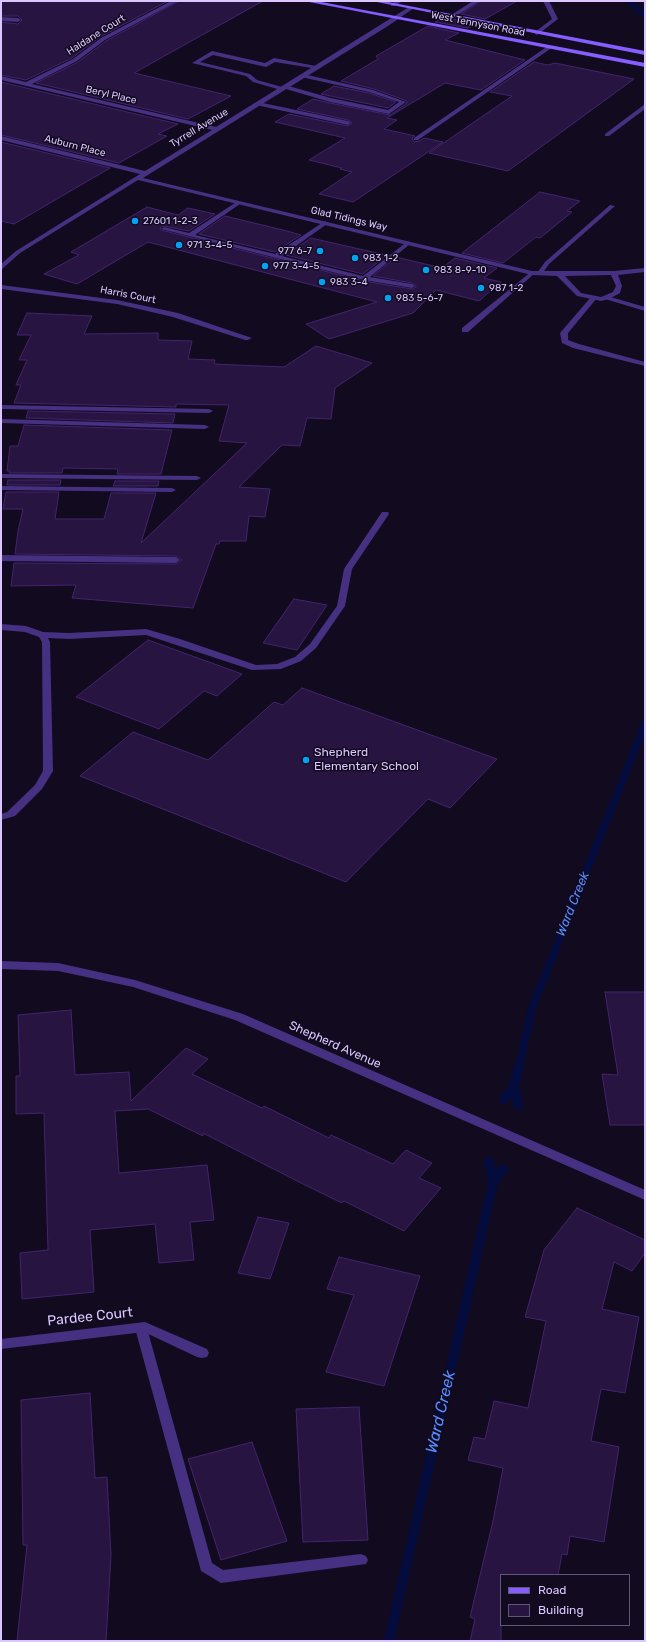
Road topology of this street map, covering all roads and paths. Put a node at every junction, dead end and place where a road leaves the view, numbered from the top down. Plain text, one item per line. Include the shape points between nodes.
1 (175, 1) edge
2 (307, 1) edge
3 (375, 1) edge
4 (399, 1) edge
5 (477, 1) edge
6 (546, 1) edge
7 (393, 5) junction
8 (411, 8) junction
9 (451, 17) junction
10 (397, 18) junction
11 (1, 19) edge
12 (18, 20) dead end
13 (537, 33) junction
14 (550, 47) junction
15 (645, 53) edge
16 (266, 65) junction
17 (645, 65) edge
18 (318, 67) junction
19 (248, 75) junction
20 (303, 76) junction
21 (1, 78) edge
22 (27, 84) junction
23 (284, 88) junction
24 (258, 104) junction
25 (645, 106) edge
26 (348, 124) dead end
27 (218, 129) junction
28 (607, 135) dead end
29 (1, 138) edge
30 (416, 139) dead end
31 (145, 173) junction
32 (136, 178) junction
33 (238, 202) junction
34 (612, 206) dead end
35 (325, 223) junction
36 (164, 228) dead end
37 (190, 235) junction
38 (408, 243) junction
39 (276, 257) junction
40 (1, 268) edge
41 (645, 270) edge
42 (536, 273) junction
43 (614, 273) junction
44 (559, 274) junction
45 (364, 278) junction
46 (412, 286) dead end
47 (1, 287) edge
48 (593, 298) junction
49 (608, 298) junction
50 (645, 309) edge
51 (465, 330) dead end
52 (248, 338) dead end
53 (645, 364) edge
54 (1, 407) edge
55 (209, 411) dead end
56 (1, 421) edge
57 (205, 427) dead end
58 (1, 476) edge
59 (198, 478) dead end
60 (1, 488) edge
61 (172, 490) dead end
62 (385, 514) dead end
63 (1, 558) edge
64 (176, 560) dead end
65 (1, 627) edge
66 (42, 635) junction
67 (1, 817) edge
68 (1, 965) edge
69 (645, 1195) edge
70 (141, 1328) junction
71 (1, 1344) edge
72 (202, 1353) dead end
73 (361, 1560) dead end

1 - 22 street, Haldane Court via 103,39 75,60
2 - 10 main road, West Tennyson Road
3 - 7 main road, West Tennyson Road
4 - 7 street
5 - 9 street
6 - 13 street via 555,19
7 - 8 main road, West Tennyson Road
8 - 9 main road, West Tennyson Road
8 - 10 street, Tyrrell Avenue
9 - 13 main road, West Tennyson Road
10 - 14 main road, West Tennyson Road
10 - 18 street, Tyrrell Avenue
11 - 12 street
13 - 15 main road, West Tennyson Road
14 - 17 main road, West Tennyson Road
14 - 30 street
16 - 18 street via 274,60
16 - 19 street
16 - 19 street via 212,53 195,63
18 - 20 street, Tyrrell Avenue
19 - 23 street via 254,81
20 - 23 street, Tyrrell Avenue
20 - 23 street via 371,91 403,102 389,112
21 - 22 street, Beryl Place
22 - 27 street, Beryl Place
23 - 24 street, Tyrrell Avenue
24 - 26 street
24 - 27 street, Tyrrell Avenue
25 - 28 street
27 - 31 street, Tyrrell Avenue
29 - 31 street, Auburn Place
31 - 32 street, Tyrrell Avenue
32 - 33 street, Glad Tidings Way
32 - 40 street, Tyrrell Avenue via 18,252
33 - 35 street, Glad Tidings Way
33 - 37 street
34 - 42 street
35 - 38 street, Glad Tidings Way
35 - 39 street
36 - 37 street
37 - 39 street
38 - 42 street, Glad Tidings Way
38 - 45 street
39 - 45 street
41 - 43 street, Glad Tidings Way
42 - 44 street, Glad Tidings Way
42 - 51 street
43 - 44 street, Glad Tidings Way
43 - 49 street via 619,286 616,293
44 - 48 street via 579,295
45 - 46 street
47 - 52 street, Harris Court via 117,302 175,315
48 - 49 street
48 - 53 street via 564,333 565,341
49 - 50 street
54 - 55 street
56 - 57 street
58 - 59 street
60 - 61 street
62 - 66 street via 348,569 341,606 313,646 298,659 278,667 255,668 146,632
63 - 64 street
65 - 66 street via 26,629
66 - 67 street via 46,642 48,771 39,787 11,814
68 - 69 street, Shepherd Avenue via 58,967 135,984 239,1017
70 - 71 street, Pardee Court
70 - 72 street, Pardee Court via 146,1327
70 - 73 street via 206,1567 221,1577

